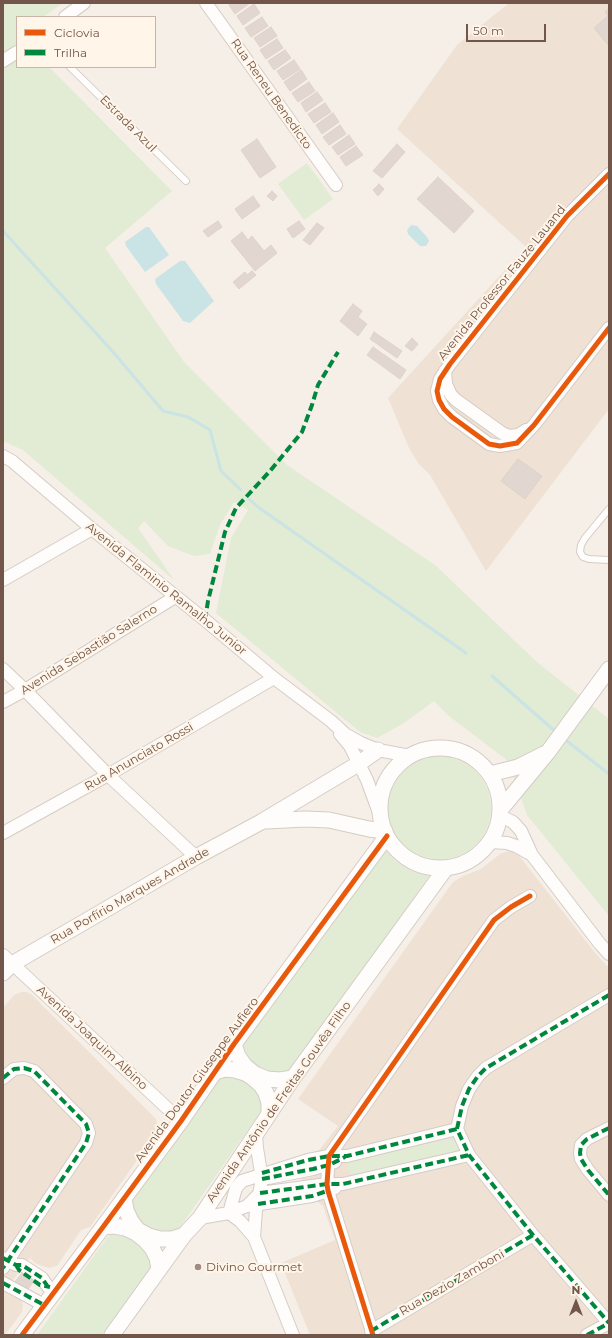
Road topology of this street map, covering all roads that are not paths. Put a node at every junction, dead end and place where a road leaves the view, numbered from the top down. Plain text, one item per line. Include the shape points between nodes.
1 (84, 3) edge
2 (206, 3) edge
3 (66, 16) edge
4 (16, 53) edge
5 (3, 61) edge
6 (71, 68) edge
7 (609, 174) edge
8 (186, 181) dead end
9 (336, 186) dead end
10 (609, 328) edge
11 (445, 370) junction
12 (534, 425) junction
13 (6, 461) edge
14 (609, 509) edge
15 (92, 529) junction
16 (609, 560) edge
17 (3, 580) edge
18 (175, 596) junction
19 (3, 669) edge
20 (609, 669) edge
21 (274, 678) junction
22 (25, 690) junction
23 (3, 702) edge
24 (331, 721) junction
25 (378, 750) junction
26 (550, 750) junction
27 (410, 756) junction
28 (358, 764) junction
29 (490, 774) junction
30 (108, 776) junction
31 (501, 812) junction
32 (261, 822) junction
33 (384, 829) junction
34 (3, 833) edge
35 (490, 842) junction
36 (532, 855) junction
37 (196, 857) junction
38 (446, 868) junction
39 (530, 896) dead end
40 (609, 954) edge
41 (6, 964) edge
42 (609, 995) edge
43 (234, 1044) junction
44 (215, 1072) junction
45 (3, 1078) edge
46 (293, 1078) junction
47 (269, 1113) junction
48 (181, 1121) junction
49 (609, 1128) edge
50 (457, 1129) junction
51 (256, 1134) junction
52 (469, 1155) junction
53 (328, 1174) junction
54 (259, 1176) junction
55 (609, 1195) edge
56 (124, 1198) junction
57 (255, 1201) junction
58 (229, 1213) junction
59 (200, 1218) junction
60 (103, 1227) junction
61 (184, 1236) junction
62 (533, 1236) junction
63 (254, 1237) junction
64 (8, 1263) edge
65 (159, 1269) junction
66 (3, 1283) edge
67 (52, 1288) junction
68 (44, 1305) junction
69 (609, 1323) edge
70 (372, 1333) edge
71 (22, 1335) edge
72 (112, 1335) edge
73 (293, 1335) edge
74 (587, 1335) edge

1 - 3 street
2 - 9 street, Rua Reneu Benedicto
4 - 5 street
6 - 8 lane, Estrada Azul
7 - 11 street, Avenida Professor Fauze Lauand via 567,216
10 - 12 street, Avenida Professor Fauze Lauand
11 - 12 street via 446,384 451,395 502,433 518,435
11 - 12 street, Avenida Professor Fauze Lauand via 437,391 444,409 489,444 500,446 517,443
13 - 15 street, Avenida Flaminio Ramalho Junior
14 - 16 lane via 585,538 580,552 583,557 589,559
15 - 17 street
15 - 18 street, Avenida Flaminio Ramalho Junior
18 - 21 street, Avenida Flaminio Ramalho Junior
18 - 22 street, Avenida Sebastião Salerno
19 - 22 street
20 - 26 street
21 - 24 street, Avenida Flaminio Ramalho Junior
21 - 30 street, Rua Anunciato Rossi
22 - 23 street, Avenida Sebastião Salerno
22 - 30 street
24 - 25 street, Avenida Flaminio Ramalho Junior via 350,737
24 - 28 street, Avenida Flaminio Ramalho Junior via 350,746
25 - 27 street, Avenida Flaminio Ramalho Junior
25 - 28 street, Rua Porfírio Marques Andrade
26 - 29 street via 518,767
26 - 31 street
27 - 29 street via 436,749 453,750 468,755
27 - 33 street via 400,764 385,784 380,808
28 - 32 street, Rua Porfírio Marques Andrade
28 - 33 street, Avenida Flaminio Ramalho Junior via 367,780
29 - 31 street via 498,791
30 - 34 street, Rua Anunciato Rossi
30 - 37 street
31 - 35 street via 497,829
31 - 36 street via 521,832
32 - 33 street, Rua Porfírio Marques Andrade via 330,820 369,829
32 - 37 street, Rua Porfírio Marques Andrade
33 - 38 street via 397,850 411,860 428,867
33 - 43 street, Avenida Doutor Giuseppe Aufiero
35 - 36 street via 507,843
35 - 38 street via 478,855 463,864
36 - 40 street
37 - 41 street, Rua Porfírio Marques Andrade
38 - 46 street, Avenida Antônio de Freitas Gouvêa Filho
39 - 53 street via 494,920
41 - 48 street, Avenida Joaquim Albino
42 - 50 street via 486,1068 468,1090
43 - 44 street, Avenida Doutor Giuseppe Aufiero
43 - 46 street via 238,1056 255,1074 267,1079
44 - 47 street via 235,1070 254,1078 266,1093
44 - 48 street, Avenida Doutor Giuseppe Aufiero
45 - 64 street via 14,1069 34,1071 86,1124 89,1133 86,1143
46 - 47 street, Avenida Antônio de Freitas Gouvêa Filho
47 - 51 street, Avenida Antônio de Freitas Gouvêa Filho
48 - 56 street, Avenida Doutor Giuseppe Aufiero
49 - 55 street via 587,1139 581,1145 580,1153 588,1170
50 - 52 street
50 - 53 street via 347,1156
51 - 54 street
51 - 59 street, Avenida Antônio de Freitas Gouvêa Filho
52 - 53 street via 343,1184
52 - 62 street
53 - 54 street via 308,1160
53 - 57 street
53 - 70 street
54 - 57 street
54 - 58 street via 242,1181 236,1188
56 - 60 street, Avenida Doutor Giuseppe Aufiero
56 - 61 street via 126,1210 138,1230 160,1239
57 - 58 street
57 - 63 street
58 - 59 street
58 - 63 street
59 - 61 street, Avenida Antônio de Freitas Gouvêa Filho
60 - 65 street via 126,1228 136,1233 152,1248
60 - 67 street, Avenida Doutor Giuseppe Aufiero
61 - 65 street, Avenida Antônio de Freitas Gouvêa Filho
62 - 69 street
62 - 70 street, Rua Dezio Zamboni
63 - 73 street
64 - 67 street via 40,1285
65 - 72 street, Avenida Antônio de Freitas Gouvêa Filho
66 - 68 street
67 - 68 street, Avenida Doutor Giuseppe Aufiero
68 - 71 street, Avenida Doutor Giuseppe Aufiero
69 - 74 street

